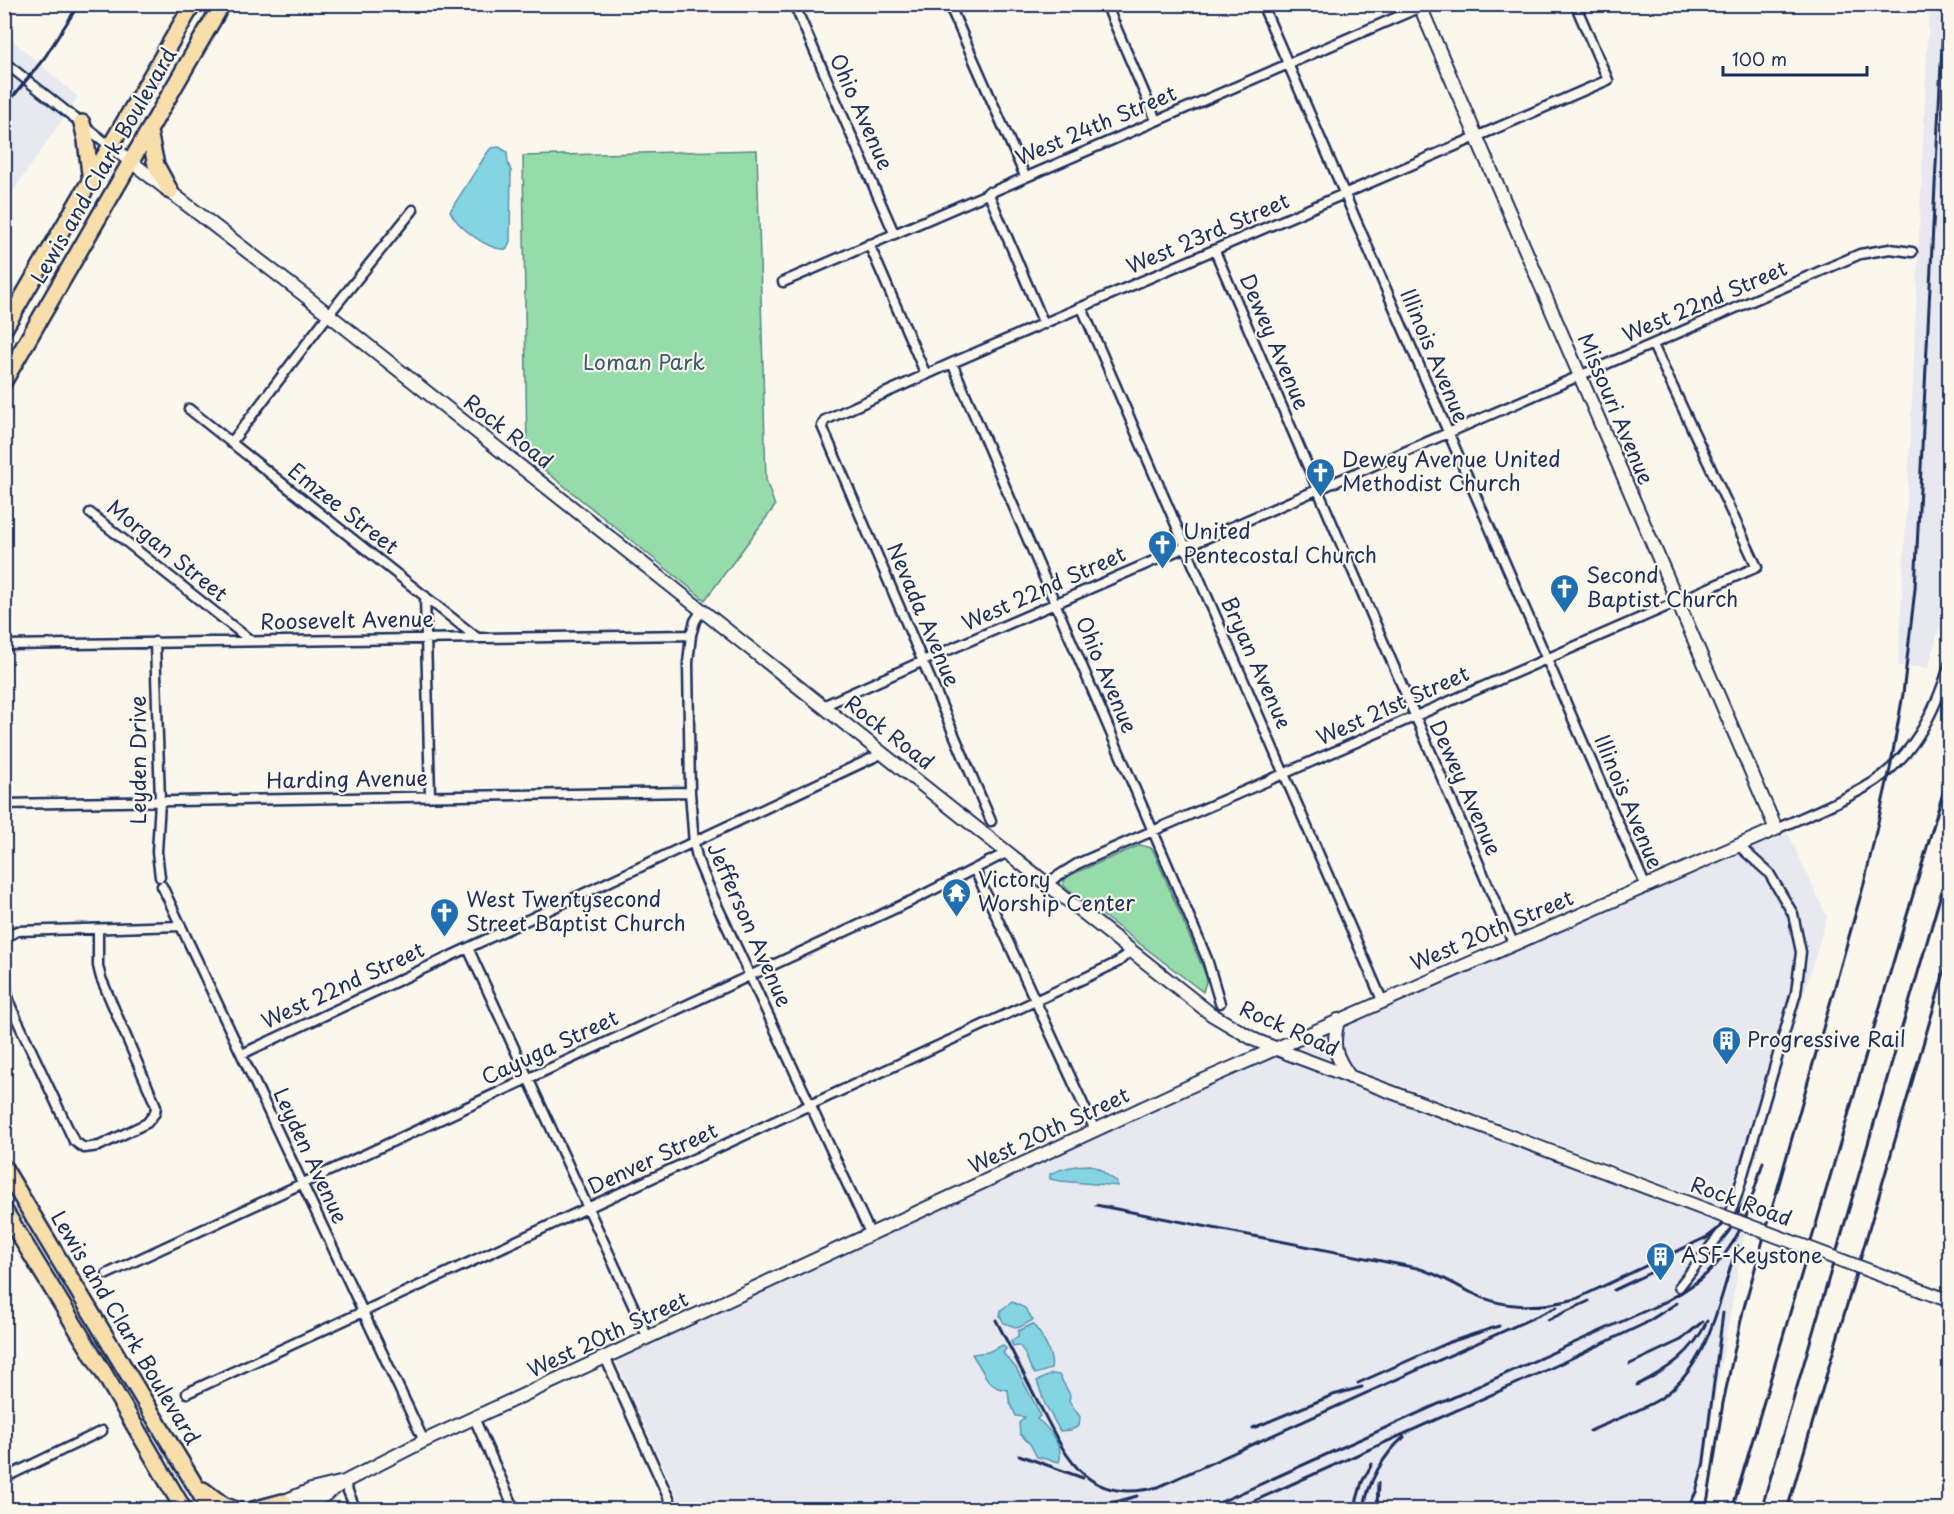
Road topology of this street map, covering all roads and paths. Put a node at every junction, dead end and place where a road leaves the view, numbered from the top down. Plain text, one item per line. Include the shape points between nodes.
1 (193, 4) edge
2 (222, 4) edge
3 (794, 4) edge
4 (950, 4) edge
5 (1106, 4) edge
6 (1262, 4) edge
7 (1575, 4) edge
8 (1421, 5) edge
9 (4, 62) edge
10 (1288, 63) junction
11 (1156, 120) junction
12 (82, 123) junction
13 (149, 132) junction
14 (1477, 138) junction
15 (112, 147) junction
16 (131, 161) junction
17 (1025, 176) junction
18 (91, 182) junction
19 (170, 191) junction
20 (988, 192) junction
21 (1345, 195) junction
22 (413, 210) dead end
23 (894, 233) junction
24 (869, 244) junction
25 (1215, 251) junction
26 (1912, 252) dead end
27 (783, 282) dead end
28 (1082, 308) junction
29 (329, 314) junction
30 (1044, 324) junction
31 (4, 329) edge
32 (1653, 345) junction
33 (952, 363) junction
34 (926, 375) junction
35 (1580, 376) junction
36 (4, 381) edge
37 (189, 409) dead end
38 (823, 423) joint
39 (1448, 433) junction
40 (231, 443) junction
41 (1317, 490) junction
42 (90, 513) dead end
43 (1185, 547) junction
44 (425, 596) junction
45 (1678, 602) junction
46 (1056, 604) junction
47 (702, 610) junction
48 (691, 635) junction
49 (476, 637) junction
50 (426, 638) junction
51 (250, 641) junction
52 (155, 642) junction
53 (4, 645) edge
54 (1547, 659) junction
55 (923, 661) junction
56 (1950, 663) edge
57 (823, 706) junction
58 (1414, 717) junction
59 (883, 753) junction
60 (1285, 772) junction
61 (690, 792) junction
62 (430, 796) junction
63 (160, 801) junction
64 (4, 804) edge
65 (991, 821) dead end
66 (1776, 829) junction
67 (1153, 831) junction
68 (694, 843) junction
69 (1739, 846) junction
70 (1008, 852) junction
71 (975, 870) junction
72 (161, 882) joint
73 (1047, 883) junction
74 (1646, 886) junction
75 (181, 926) junction
76 (98, 928) junction
77 (4, 942) edge
78 (1513, 943) junction
79 (468, 948) junction
80 (1131, 950) junction
81 (4, 960) edge
82 (750, 975) junction
83 (1382, 1000) junction
84 (1036, 1001) junction
85 (1220, 1003) dead end
86 (1338, 1020) junction
87 (1275, 1048) junction
88 (242, 1054) junction
89 (1350, 1077) junction
90 (527, 1078) junction
91 (811, 1105) junction
92 (1095, 1130) junction
93 (4, 1168) edge
94 (303, 1182) junction
95 (587, 1209) junction
96 (4, 1210) edge
97 (871, 1235) junction
98 (107, 1275) dead end
99 (1680, 1287) dead end
100 (1950, 1301) edge
101 (363, 1312) junction
102 (648, 1338) junction
103 (605, 1358) junction
104 (187, 1393) dead end
105 (474, 1418) junction
106 (102, 1431) dead end
107 (424, 1441) junction
108 (4, 1478) edge
109 (344, 1482) junction
110 (194, 1483) junction
111 (180, 1506) edge
112 (289, 1506) edge
113 (210, 1509) edge
114 (236, 1509) edge
115 (253, 1509) edge
116 (266, 1509) edge
117 (356, 1509) edge
118 (515, 1509) edge
119 (674, 1509) edge

1 - 15 highway, Lewis and Clark Boulevard
2 - 13 highway, Lewis and Clark Boulevard
3 - 23 street, Ohio Avenue
4 - 17 street
5 - 11 street
6 - 10 street, Illinois Avenue
7 - 14 street, West 23rd Street via 1608,80
8 - 10 street, West 24th Street
8 - 14 street, Missouri Avenue
9 - 12 street, Rock Road
10 - 11 street, West 24th Street
10 - 21 street, Illinois Avenue
11 - 17 street, West 24th Street
12 - 15 street, Rock Road
12 - 18 highway
13 - 16 highway, Lewis and Clark Boulevard
13 - 19 highway via 156,165
14 - 21 street, West 23rd Street
14 - 35 street, Missouri Avenue
15 - 16 street, Rock Road
15 - 18 highway, Lewis and Clark Boulevard
16 - 19 street, Rock Road
16 - 36 highway, Lewis and Clark Boulevard
17 - 20 street, West 24th Street
18 - 31 highway, Lewis and Clark Boulevard
19 - 29 street, Rock Road
20 - 23 street, West 24th Street
20 - 30 street
21 - 25 street, West 23rd Street
21 - 39 street, Illinois Avenue
22 - 29 street
23 - 24 street, West 24th Street
24 - 27 street, West 24th Street
24 - 34 street
25 - 28 street, West 23rd Street
25 - 41 street, Dewey Avenue
26 - 32 street, West 22nd Street via 1890,249 1860,255
28 - 30 street, West 23rd Street
28 - 43 street, Bryan Avenue
29 - 40 street
29 - 47 street, Rock Road
30 - 33 street, West 23rd Street
32 - 35 street, West 22nd Street
32 - 45 street, West 21st Street via 1757,567
33 - 34 street, West 23rd Street
33 - 46 street, Ohio Avenue
34 - 38 street, West 23rd Street
35 - 39 street, West 22nd Street
35 - 45 street, Missouri Avenue
37 - 40 street, Emzee Street
38 - 55 street, Nevada Avenue
39 - 41 street, West 22nd Street
39 - 54 street, Illinois Avenue
40 - 44 street, Emzee Street
41 - 43 street, West 22nd Street
41 - 58 street, Dewey Avenue
42 - 51 street, Morgan Street
43 - 46 street, West 22nd Street
43 - 60 street, Bryan Avenue
44 - 49 street, Emzee Street
44 - 50 street
45 - 54 street, West 21st Street
45 - 66 street, Missouri Avenue
46 - 55 street, West 22nd Street
46 - 67 street, Ohio Avenue
47 - 48 street, Jefferson Avenue
47 - 57 street, Rock Road
48 - 49 street, Roosevelt Avenue
48 - 61 street, Jefferson Avenue via 687,708
49 - 50 street, Roosevelt Avenue
50 - 51 street, Roosevelt Avenue
50 - 62 street
51 - 52 street, Roosevelt Avenue
52 - 53 street, Roosevelt Avenue
52 - 63 street, Leyden Drive
54 - 58 street, West 21st Street
54 - 74 street, Illinois Avenue
55 - 57 street, West 22nd Street
55 - 65 street, Nevada Avenue
56 - 66 street via 1921,733 1890,769 1863,789
57 - 59 street, Rock Road
58 - 60 street, West 21st Street
58 - 78 street, Dewey Avenue
59 - 68 street, West 22nd Street
59 - 70 street, Rock Road
60 - 67 street, West 21st Street
60 - 83 street, Bryan Avenue
61 - 62 street, Harding Avenue
61 - 68 street, Jefferson Avenue
62 - 63 street, Harding Avenue
63 - 64 street, Harding Avenue
63 - 72 street, Leyden Drive via 157,852
66 - 69 street, West 20th Street
67 - 73 street, West 21st Street via 1077,864
67 - 85 street, Ohio Avenue via 1207,959
68 - 79 street, West 22nd Street
68 - 82 street, Jefferson Avenue via 698,861
69 - 74 street, West 20th Street
69 - 99 street via 1769,873 1793,914 1801,952 1796,993 1725,1228
70 - 71 street, Cayuga Street
70 - 73 street, Rock Road
71 - 82 street, Cayuga Street
71 - 84 street
72 - 75 street, Leyden Avenue
73 - 80 street, Rock Road
74 - 78 street, West 20th Street
75 - 76 street
75 - 88 street, Leyden Avenue
76 - 77 street via 17,931
76 - 81 street via 101,978 156,1106 147,1123 99,1146 84,1148 74,1141 11,1007
78 - 83 street, West 20th Street
79 - 88 street, West 22nd Street
79 - 90 street
80 - 84 street, Denver Street via 1118,962
80 - 87 street, Rock Road via 1211,1014
82 - 90 street, Cayuga Street
82 - 91 street, Jefferson Avenue
83 - 86 street, West 20th Street
84 - 91 street, Denver Street
84 - 92 street
86 - 87 street, West 20th Street
86 - 89 street via 1335,1050
87 - 89 street, Rock Road
87 - 92 street, West 20th Street
88 - 94 street, Leyden Avenue
89 - 100 street, Rock Road, bridge
90 - 94 street, Cayuga Street
90 - 95 street
91 - 95 street, Denver Street
91 - 97 street, Jefferson Avenue
92 - 97 street, West 20th Street
93 - 110 highway, Lewis and Clark Boulevard
94 - 98 street, Cayuga Street
94 - 101 street, Leyden Avenue
95 - 101 street, Denver Street
95 - 102 street
96 - 111 highway, Lewis and Clark Boulevard
97 - 102 street, West 20th Street
101 - 104 street, Denver Street
101 - 107 street, Leyden Avenue
102 - 103 street, West 20th Street
103 - 105 street, West 20th Street
103 - 119 street
105 - 107 street, West 20th Street
105 - 118 street
106 - 108 street
107 - 109 street, West 20th Street
109 - 112 street, West 20th Street via 311,1490
109 - 117 street
110 - 113 highway, Lewis and Clark Boulevard
110 - 114 highway via 209,1496
112 - 115 highway
112 - 116 street, West 20th Street

